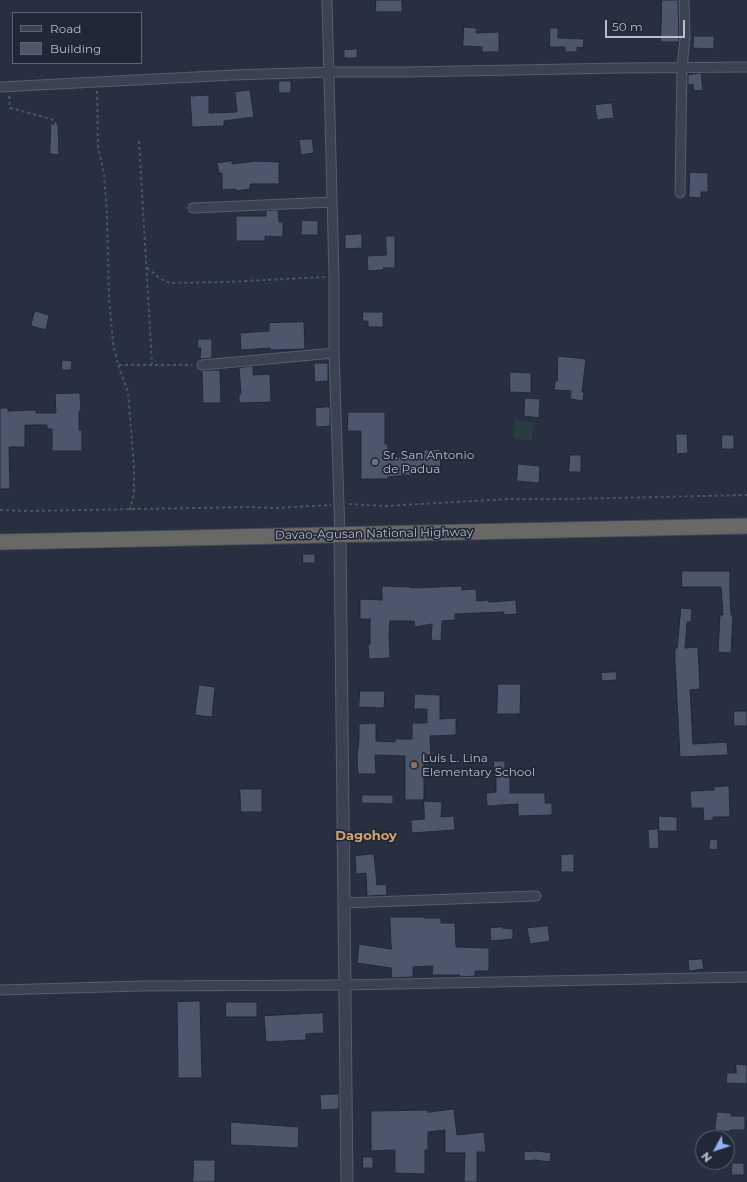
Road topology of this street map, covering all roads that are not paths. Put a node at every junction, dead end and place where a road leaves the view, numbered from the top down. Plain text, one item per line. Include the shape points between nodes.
1 (327, 0) edge
2 (684, 0) edge
3 (682, 67) junction
4 (747, 67) edge
5 (329, 72) junction
6 (4, 87) edge
7 (680, 193) dead end
8 (332, 202) junction
9 (193, 208) dead end
10 (334, 353) junction
11 (202, 365) road end
12 (747, 526) edge
13 (340, 535) junction
14 (0, 542) edge
15 (536, 896) dead end
16 (344, 903) junction
17 (747, 977) edge
18 (344, 985) junction
19 (0, 990) edge
20 (347, 1182) edge

1 - 5 street
2 - 3 street via 686,39
3 - 4 street
3 - 5 street
3 - 7 street
5 - 6 street
5 - 8 street
8 - 9 street
8 - 10 street
10 - 11 street
10 - 13 street
12 - 13 highway, Davao-Agusan National Highway
13 - 14 highway, Davao-Agusan National Highway
13 - 16 street
15 - 16 street
16 - 18 street
17 - 18 street
18 - 19 street
18 - 20 street

